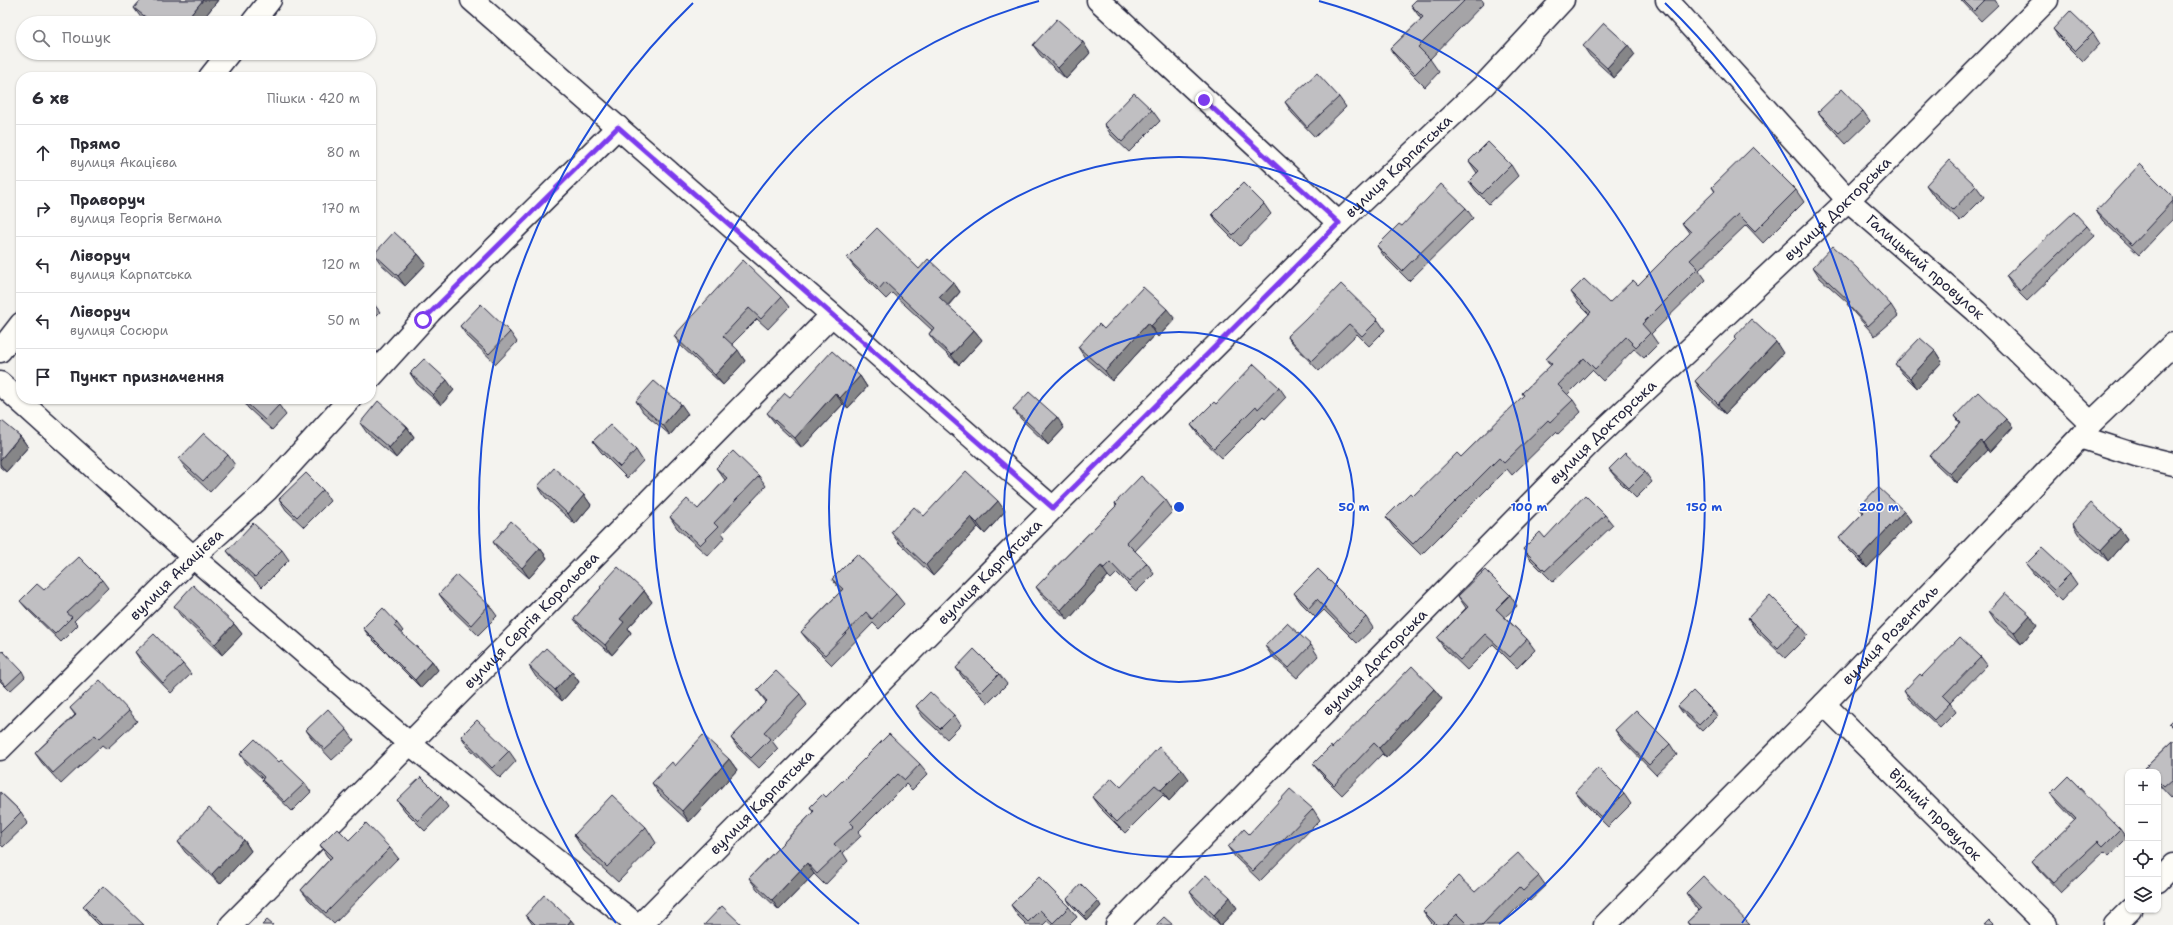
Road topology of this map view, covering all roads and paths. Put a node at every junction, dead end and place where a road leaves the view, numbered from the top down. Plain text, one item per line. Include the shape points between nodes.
1 (270, 0) edge
2 (472, 0) edge
3 (1098, 0) edge
4 (1563, 0) edge
5 (1667, 0) edge
6 (2047, 0) edge
7 (257, 16) edge
8 (223, 60) edge
9 (214, 72) edge
10 (618, 127) junction
11 (1848, 200) junction
12 (1339, 223) junction
13 (832, 315) junction
14 (16, 330) edge
15 (2173, 344) edge
16 (0, 351) edge
17 (376, 371) edge
18 (0, 383) edge
19 (16, 397) edge
20 (23, 404) edge
21 (345, 404) edge
22 (2085, 430) junction
23 (2173, 464) edge
24 (1053, 508) junction
25 (193, 557) junction
26 (1824, 704) junction
27 (410, 744) junction
28 (0, 749) edge
29 (2173, 865) edge
30 (2161, 878) edge
31 (2127, 913) edge
32 (231, 925) edge
33 (637, 925) edge
34 (640, 925) edge
35 (1118, 925) edge
36 (1605, 925) edge
37 (2046, 925) edge
38 (2115, 925) edge

1 - 7 street
2 - 10 street
3 - 12 street
4 - 12 street, вулиця Карпатська via 1484,85
5 - 11 street, Галицький провулок
6 - 11 street, вулиця Докторська
8 - 9 street
10 - 13 street
10 - 17 street via 430,312
11 - 22 street, Галицький провулок via 1976,311
11 - 35 street, вулиця Докторська via 1592,441
12 - 24 street, вулиця Карпатська
13 - 24 street
13 - 27 street, вулиця Сергія Корольова
14 - 16 street
15 - 22 street, вулиця Розенталь
18 - 19 street
20 - 25 street
21 - 25 street, вулиця Акацієва via 267,490
22 - 23 street via 2136,455
22 - 26 street, вулиця Розенталь
24 - 34 street, вулиця Карпатська
25 - 27 street
25 - 28 street, вулиця Акацієва
26 - 36 street, вулиця Розенталь
26 - 37 street, Вірний провулок
27 - 32 street, вулиця Сергія Корольова
27 - 33 street
29 - 30 street
31 - 38 street

